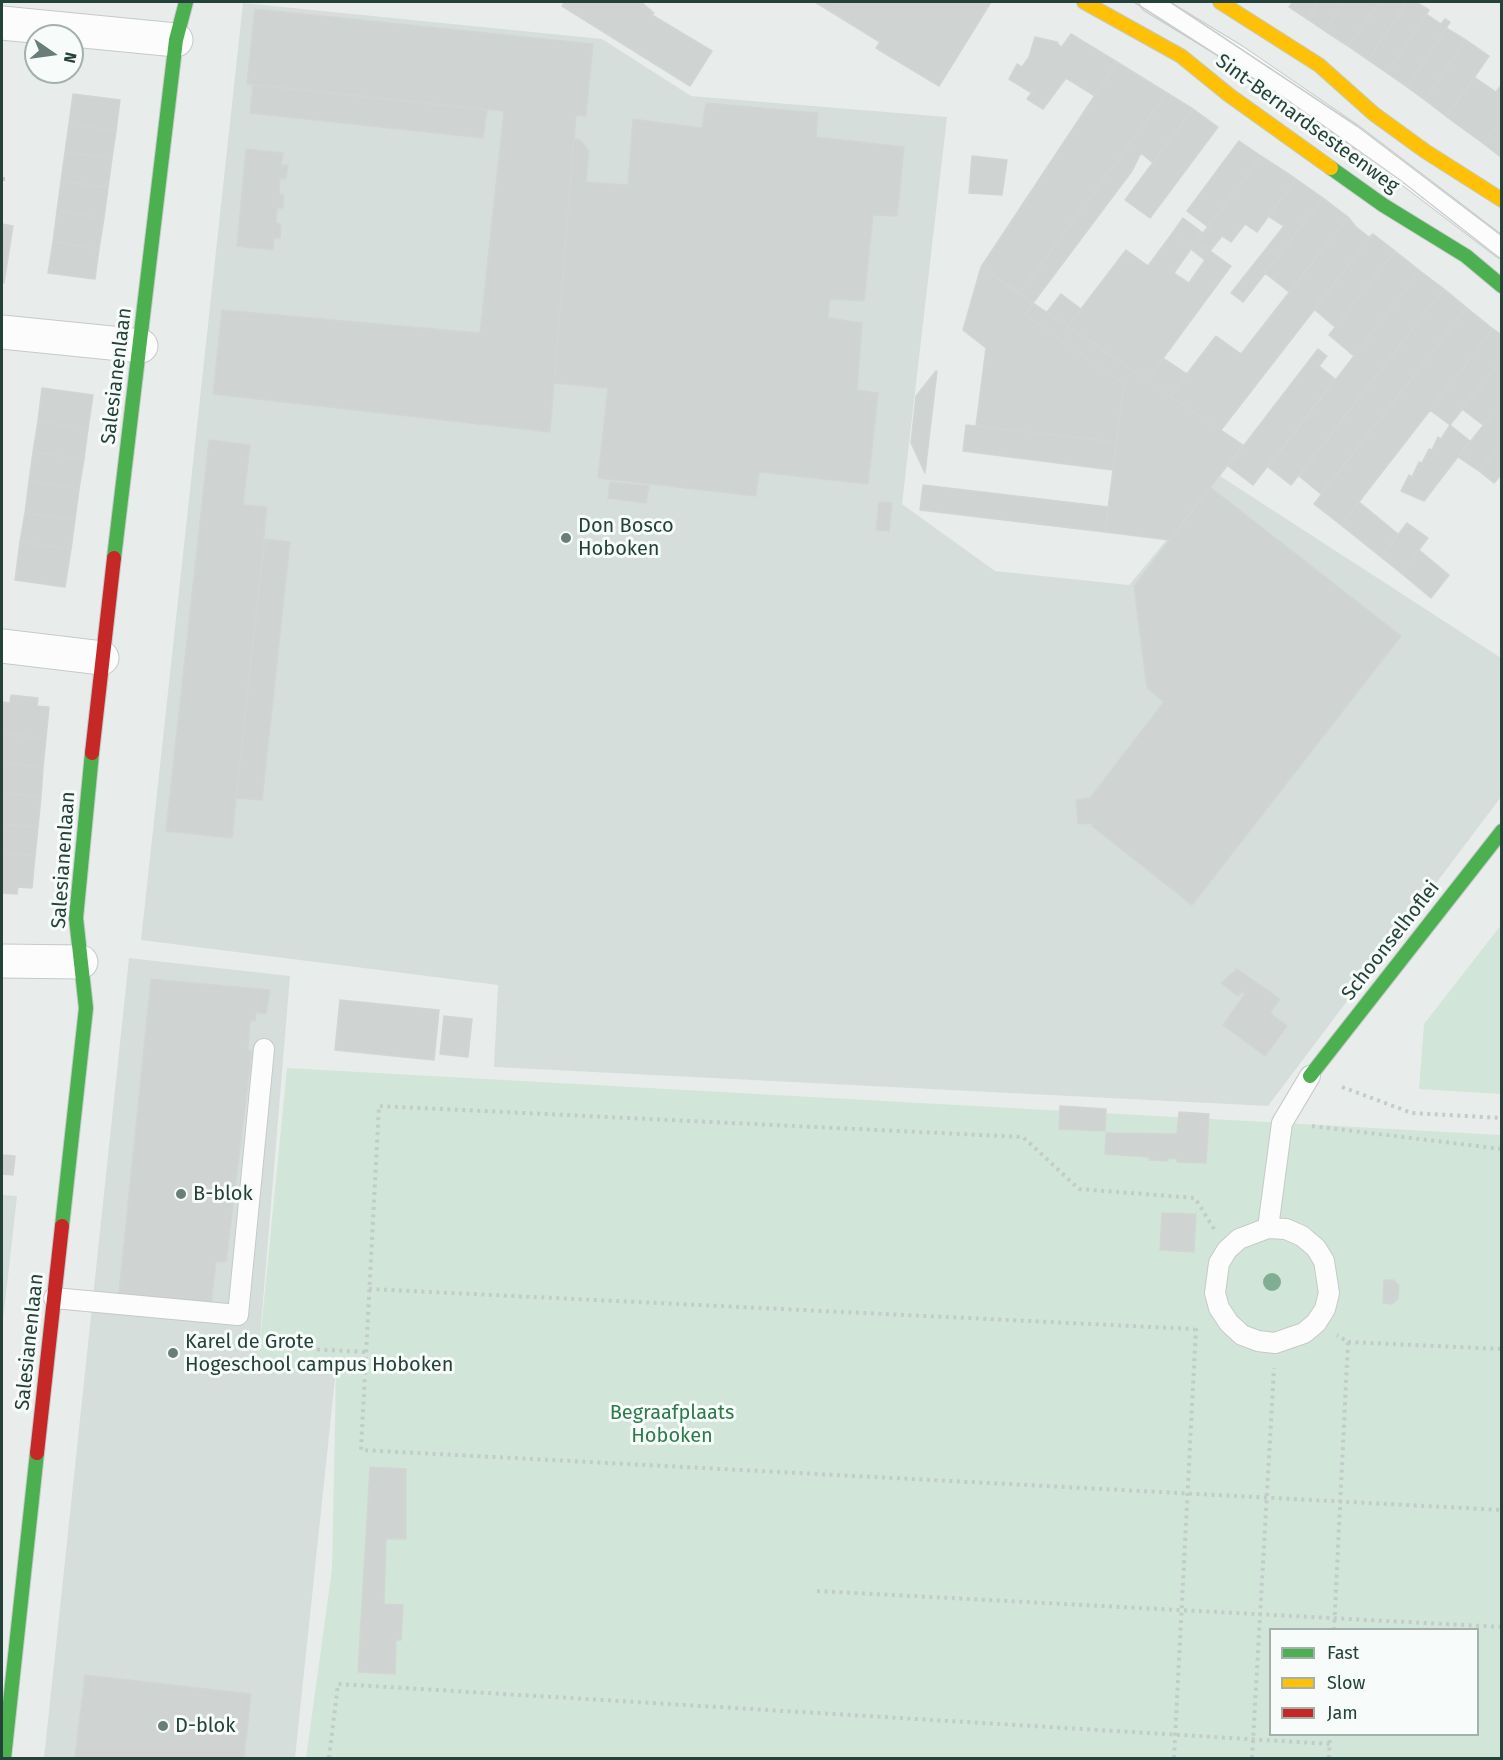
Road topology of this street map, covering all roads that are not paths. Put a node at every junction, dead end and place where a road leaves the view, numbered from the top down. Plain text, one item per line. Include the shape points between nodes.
1 (186, 2) edge
2 (1084, 2) edge
3 (1150, 2) edge
4 (1220, 2) edge
5 (2, 23) edge
6 (176, 40) junction
7 (1502, 200) edge
8 (1502, 248) edge
9 (1502, 286) edge
10 (2, 332) edge
11 (141, 346) junction
12 (2, 646) edge
13 (102, 658) junction
14 (1502, 831) edge
15 (2, 962) edge
16 (81, 962) junction
17 (264, 1049) dead end
18 (1310, 1076) joint
19 (1268, 1228) junction
20 (54, 1298) junction
21 (4, 1758) edge

1 - 6 street, Salesianenlaan
2 - 9 street, Sint-Bernardsesteenweg via 1181,56 1229,95 1383,205 1466,256
3 - 8 lane via 1351,133
4 - 7 street via 1318,65 1398,132
5 - 6 street
6 - 11 street, Salesianenlaan
10 - 11 street
11 - 13 street, Salesianenlaan
12 - 13 street
13 - 16 street, Salesianenlaan via 76,918
14 - 18 street, Schoonselhoflei
15 - 16 street
16 - 20 street, Salesianenlaan via 86,1008
17 - 20 lane via 238,1316
18 - 19 lane via 1282,1123
19 - 19 lane via 1239,1239 1227,1250 1215,1278 1219,1308 1229,1323 1242,1335 1275,1343 1304,1333 1316,1323 1329,1293 1324,1261 1316,1248 1286,1229
20 - 21 street, Salesianenlaan

